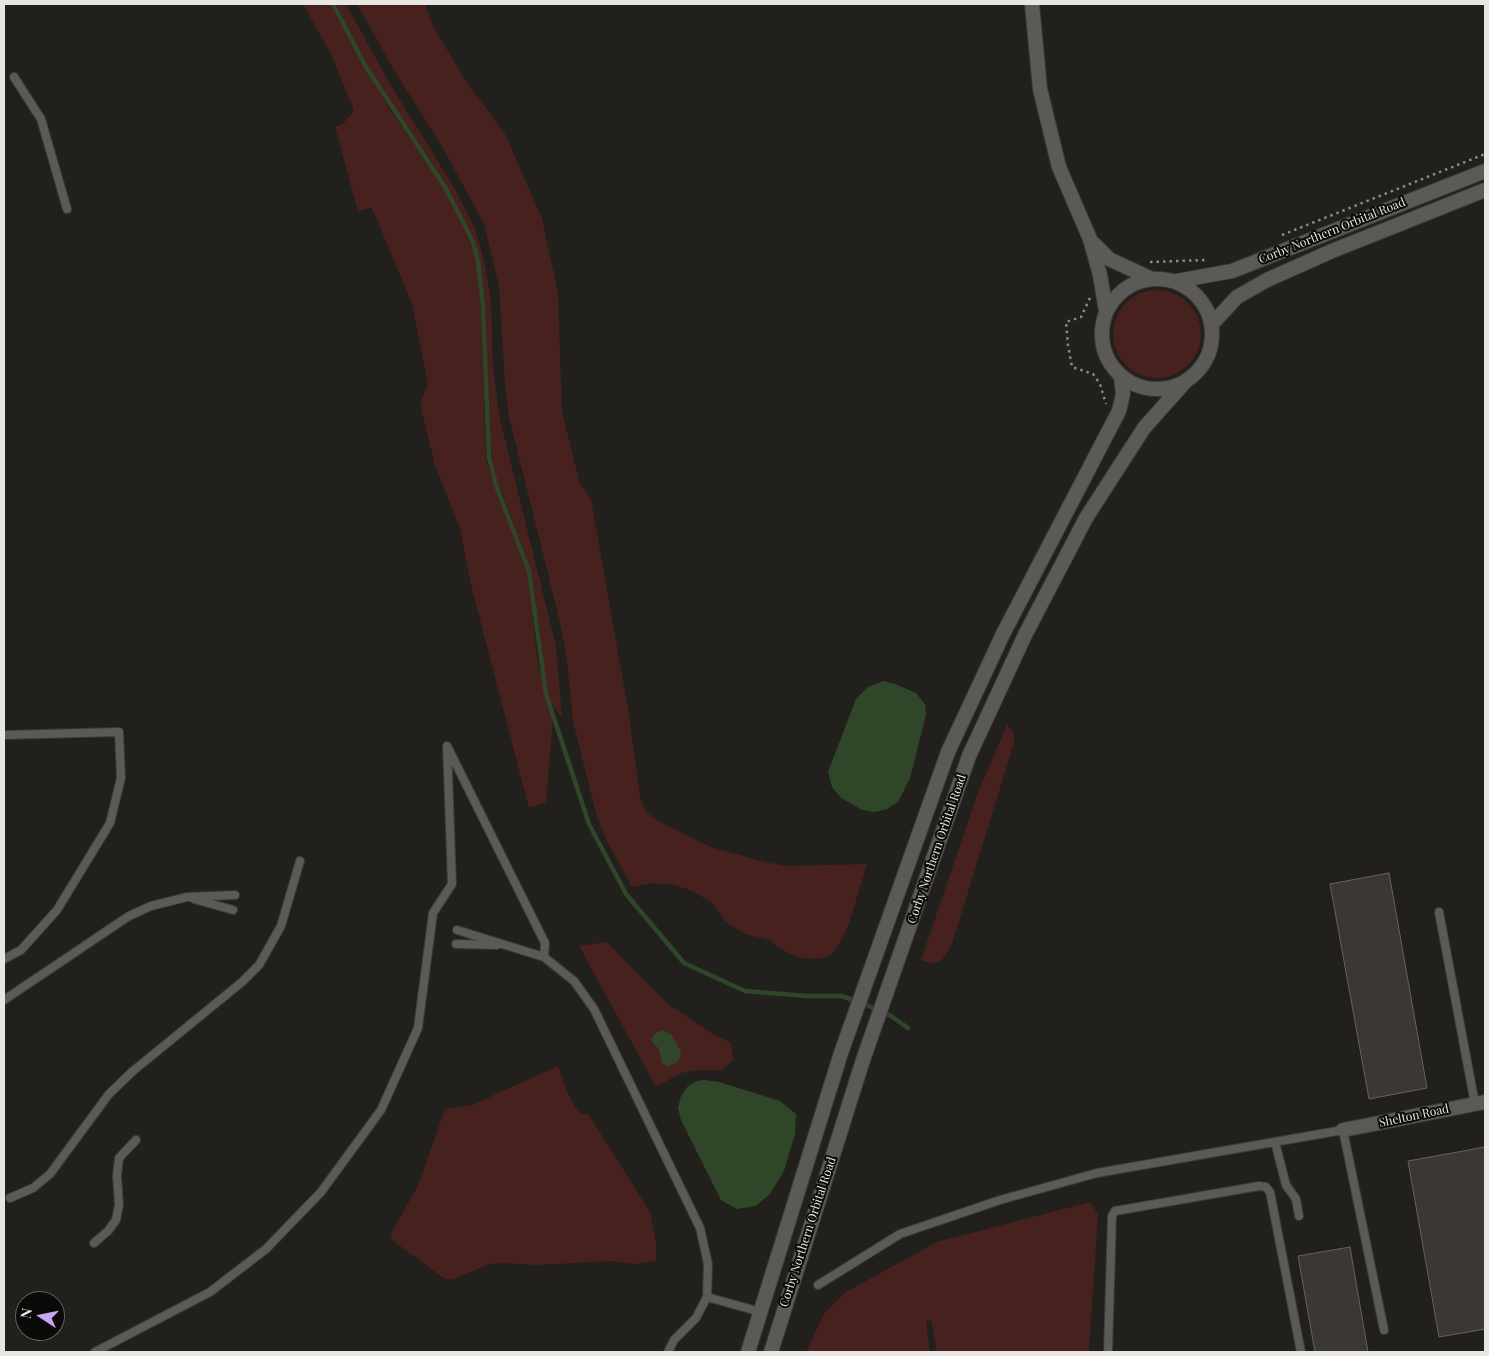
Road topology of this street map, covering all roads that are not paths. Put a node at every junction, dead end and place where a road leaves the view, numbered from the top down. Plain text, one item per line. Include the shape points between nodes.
1 (1032, 4) edge
2 (14, 77) dead end
3 (1485, 171) edge
4 (1485, 190) edge
5 (66, 209) dead end
6 (1090, 239) junction
7 (1150, 278) junction
8 (1177, 281) junction
9 (1106, 312) junction
10 (1212, 324) junction
11 (1120, 376) junction
12 (1184, 383) junction
13 (4, 735) edge
14 (300, 861) dead end
15 (235, 895) dead end
16 (187, 896) junction
17 (233, 910) dead end
18 (1438, 912) dead end
19 (457, 930) dead end
20 (456, 944) dead end
21 (506, 946) junction
22 (544, 957) junction
23 (4, 959) edge
24 (4, 1000) edge
25 (1480, 1103) edge
26 (1343, 1130) junction
27 (136, 1140) dead end
28 (1275, 1142) junction
29 (10, 1198) dead end
30 (1299, 1216) dead end
31 (94, 1243) dead end
32 (818, 1286) dead end
33 (708, 1297) junction
34 (760, 1312) junction
35 (1384, 1330) dead end
36 (95, 1352) edge
37 (668, 1352) edge
38 (748, 1352) edge
39 (771, 1352) edge
40 (1108, 1352) edge
41 (1301, 1352) edge

1 - 6 street via 1040,89 1060,167
2 - 5 lane via 41,119
3 - 8 street, Corby Northern Orbital Road via 1232,271
4 - 10 street, Corby Northern Orbital Road via 1267,280 1237,297
6 - 7 street via 1109,259
6 - 9 street
7 - 8 street
7 - 9 street via 1125,288
8 - 10 street via 1194,291 1206,306
9 - 11 street via 1102,342 1106,358
10 - 12 street via 1212,342 1207,359
11 - 12 street via 1151,390 1168,389
11 - 34 street, Corby Northern Orbital Road via 1123,394 1120,411 1003,634 948,752 841,1053
12 - 39 street, Corby Northern Orbital Road via 1144,428 1086,518 1025,635 969,756 863,1060
13 - 23 lane via 118,732 121,778 110,822 56,910 22,950
14 - 29 lane via 281,926 259,965 109,1094 50,1174 32,1188
15 - 16 lane
16 - 17 lane
16 - 24 lane via 129,916
18 - 25 lane
19 - 21 lane
20 - 21 lane
21 - 22 lane
22 - 33 lane via 574,981 594,1009 700,1228 708,1264
22 - 36 lane via 545,943 447,746 452,884 433,913 418,1028 381,1110 321,1192 266,1249 210,1292
25 - 26 street, Shelton Road
26 - 28 lane
26 - 35 lane
27 - 31 lane via 119,1158 116,1220 108,1232
28 - 30 lane via 1286,1185 1296,1199
28 - 32 lane via 1097,1173 957,1213 900,1234
33 - 34 lane
33 - 37 lane via 696,1318 674,1340
34 - 38 street, Corby Northern Orbital Road
40 - 41 lane via 1112,1216 1115,1211 1259,1186 1270,1192

